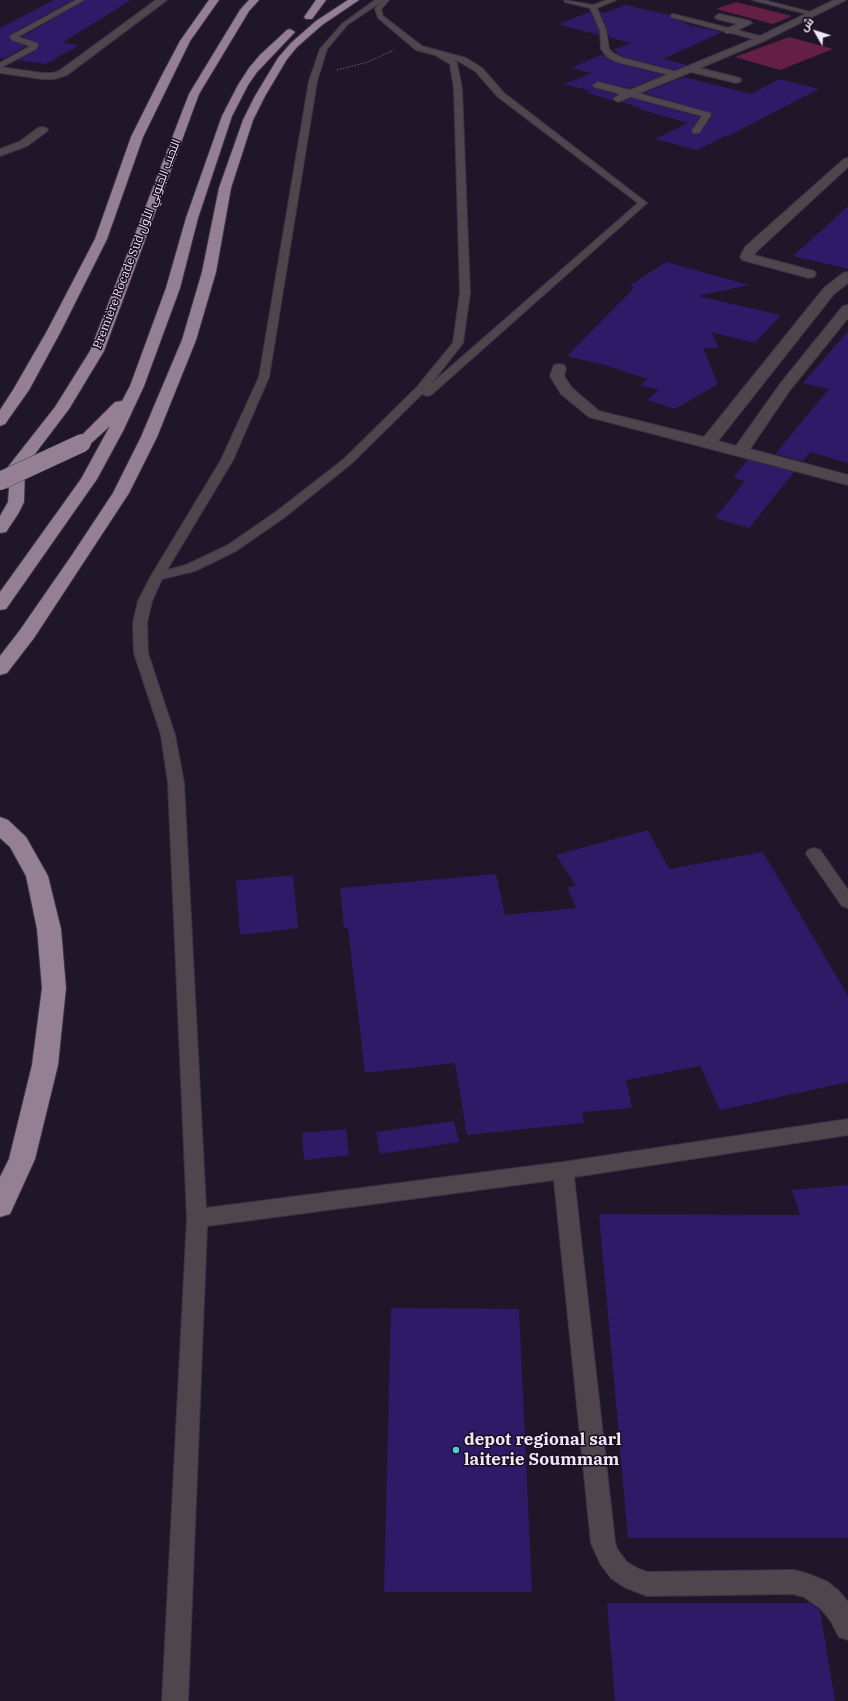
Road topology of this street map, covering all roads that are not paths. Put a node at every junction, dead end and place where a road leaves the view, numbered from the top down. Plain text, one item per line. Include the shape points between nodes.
1 (81, 0) edge
2 (162, 0) edge
3 (214, 0) edge
4 (254, 0) edge
5 (264, 0) edge
6 (321, 0) edge
7 (332, 0) edge
8 (354, 0) edge
9 (379, 0) edge
10 (386, 0) edge
11 (613, 0) edge
12 (755, 0) edge
13 (841, 0) edge
14 (568, 1) edge
15 (593, 7) junction
16 (245, 10) junction
17 (811, 13) junction
18 (673, 16) dead end
19 (309, 17) junction
20 (720, 17) dead end
21 (729, 31) junction
22 (761, 39) junction
23 (438, 53) junction
24 (0, 66) edge
25 (691, 69) junction
26 (0, 70) edge
27 (678, 75) junction
28 (637, 79) dead end
29 (736, 80) dead end
30 (655, 84) junction
31 (598, 85) dead end
32 (631, 94) junction
33 (618, 99) dead end
34 (42, 130) dead end
35 (696, 131) dead end
36 (0, 152) edge
37 (848, 161) edge
38 (809, 274) dead end
39 (848, 276) edge
40 (848, 309) edge
41 (559, 368) dead end
42 (137, 386) junction
43 (21, 390) junction
44 (0, 406) edge
45 (0, 421) edge
46 (708, 443) junction
47 (740, 452) junction
48 (348, 461) junction
49 (17, 467) junction
50 (848, 480) edge
51 (0, 481) edge
52 (0, 488) edge
53 (0, 528) edge
54 (157, 576) junction
55 (0, 605) edge
56 (0, 669) edge
57 (0, 825) edge
58 (814, 854) dead end
59 (848, 902) edge
60 (848, 1127) edge
61 (564, 1170) junction
62 (0, 1205) edge
63 (197, 1218) junction
64 (848, 1628) edge
65 (175, 1701) edge

1 - 24 lane via 14,36 34,45 32,49
2 - 26 street via 63,73 42,76
3 - 43 highway via 185,41 165,79 137,137 101,239
4 - 16 highway, Première Rocade Sud التجنب الجنوبي الأول
5 - 16 highway
6 - 19 highway
7 - 19 highway
8 - 56 highway via 319,23 294,45 260,96 248,120 229,176 200,305 172,386 149,437 121,492 81,555
9 - 54 lane via 344,24 324,49 313,81 264,378 227,460
10 - 23 lane via 378,9 380,17 419,48
11 - 15 lane
12 - 17 lane
13 - 17 street
14 - 15 lane
15 - 27 lane via 603,30 605,49 610,55
16 - 49 highway, Première Rocade Sud التجنب الجنوبي الأول via 194,94 97,351 61,409
17 - 22 street
18 - 21 lane
19 - 42 highway via 264,57 234,100 192,218 173,288
20 - 21 street via 747,23
21 - 22 lane
22 - 25 street
23 - 48 lane via 453,63 458,90 465,294 458,343 421,389
23 - 48 lane via 463,60 479,70 501,95 644,203
25 - 27 street
25 - 29 street
27 - 30 street
28 - 30 street
30 - 32 street
31 - 32 street
32 - 33 street
32 - 35 lane via 707,115
34 - 36 street via 23,144
37 - 38 street via 750,250 747,257
39 - 46 street via 829,291
40 - 47 street via 785,386
41 - 46 street via 557,376 566,391 594,414
42 - 51 highway, bridge via 82,443
42 - 55 highway via 89,479
43 - 44 highway
43 - 45 highway
46 - 47 street
47 - 50 street
48 - 54 lane via 281,514 232,548 190,568
49 - 52 highway, Première Rocade Sud التجنب الجنوبي الأول
49 - 53 highway via 18,496
54 - 63 lane via 144,601 140,623 141,653 168,735 176,783
57 - 62 highway via 18,842 37,876 49,930 54,988 45,1065 22,1159
58 - 59 lane
60 - 61 lane
61 - 63 lane
61 - 64 lane via 603,1543 609,1557 619,1570 632,1579 647,1584 793,1582 806,1585 830,1600
63 - 65 lane

